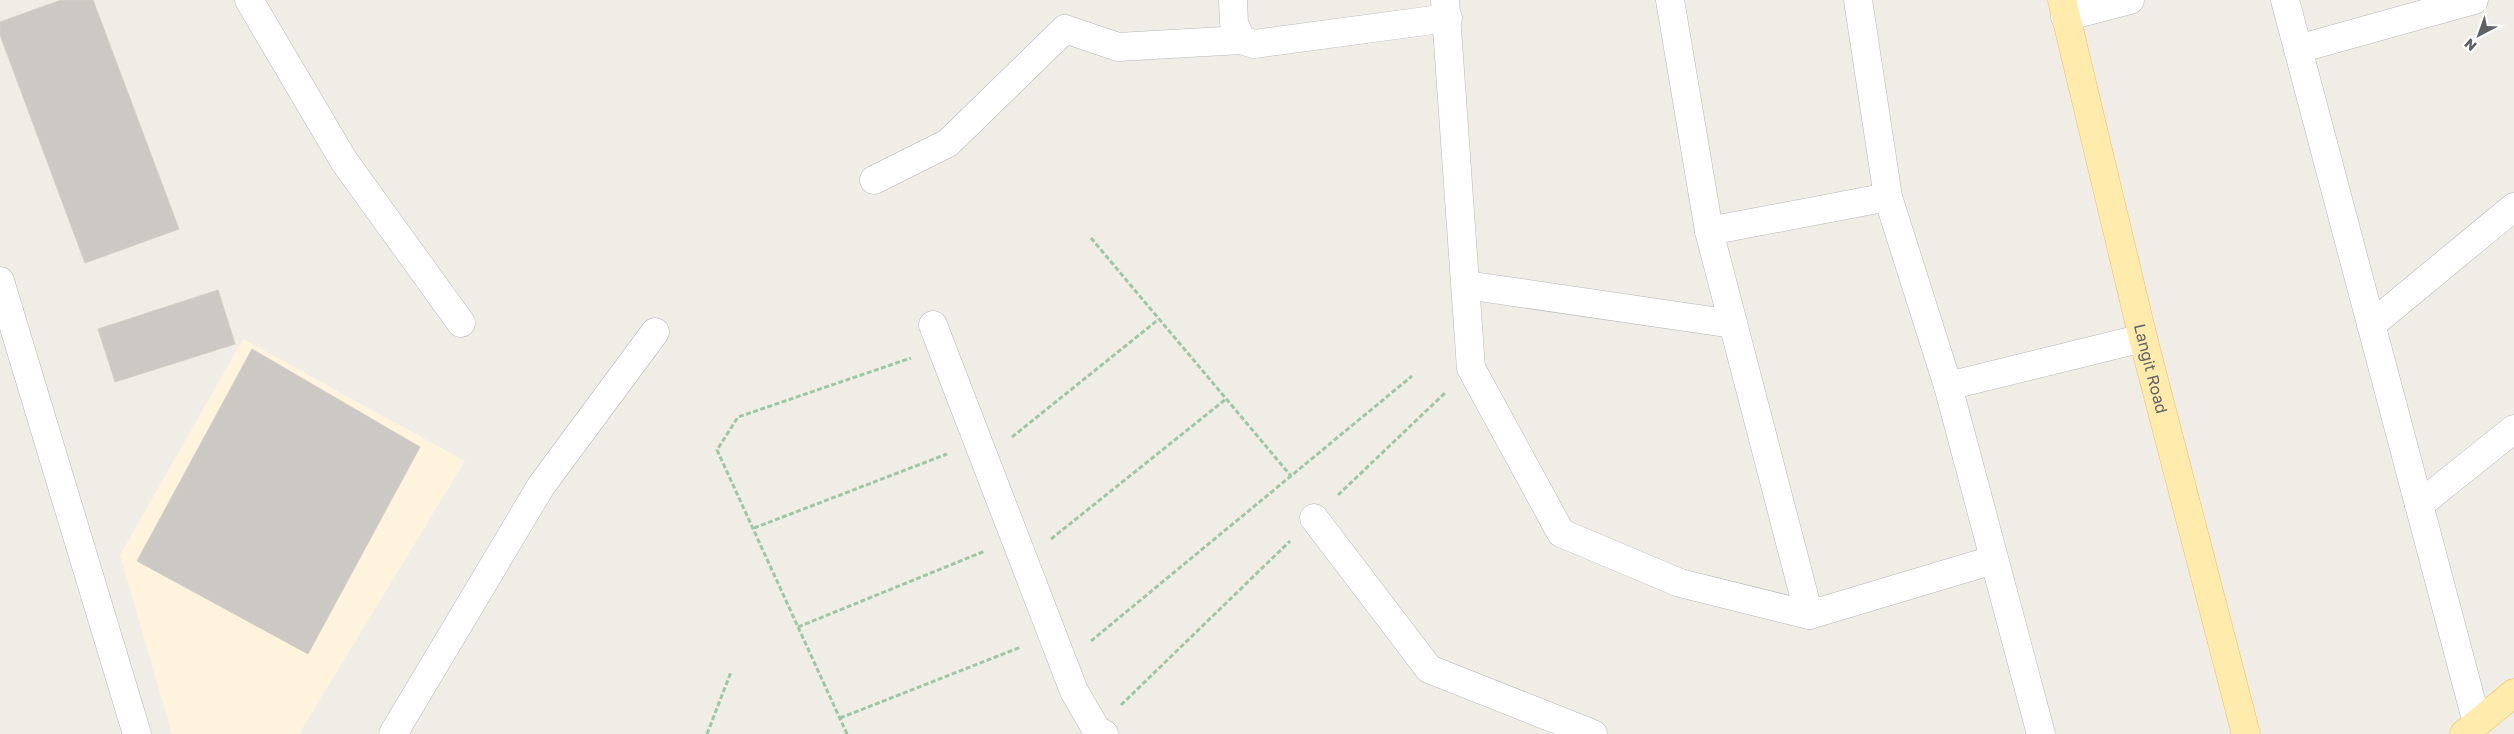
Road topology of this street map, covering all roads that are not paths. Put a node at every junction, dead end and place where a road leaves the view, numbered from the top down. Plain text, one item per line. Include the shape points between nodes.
1 (249, 0) edge
2 (1233, 0) edge
3 (1670, 0) edge
4 (1858, 0) edge
5 (2130, 0) edge
6 (2285, 0) edge
7 (2474, 0) edge
8 (2064, 8) edge
9 (1446, 9) edge
10 (1241, 40) junction
11 (2298, 49) junction
12 (874, 180) dead end
13 (1888, 197) junction
14 (2514, 206) edge
15 (1709, 231) junction
16 (0, 281) edge
17 (1466, 285) junction
18 (462, 323) dead end
19 (1733, 324) junction
20 (2371, 325) junction
21 (655, 332) dead end
22 (937, 336) road end
23 (2143, 338) junction
24 (1948, 386) junction
25 (2514, 429) edge
26 (2419, 505) junction
27 (1314, 518) road end
28 (1993, 560) junction
29 (1810, 615) junction
30 (2514, 693) edge
31 (2470, 729) edge
32 (1100, 732) edge
33 (137, 734) edge
34 (393, 734) edge
35 (1593, 734) edge
36 (2041, 734) edge
37 (2246, 734) edge

1 - 18 street via 344,161
2 - 10 street via 1234,24
3 - 15 street
4 - 13 street
5 - 8 street
6 - 11 street
7 - 11 street
8 - 23 main road, Langit Road
9 - 10 street via 1254,44
9 - 17 street
10 - 12 street via 1118,47 1065,30 948,142
11 - 20 street
13 - 15 street
13 - 24 street
14 - 20 street
15 - 19 street
16 - 33 street
17 - 19 street
17 - 29 street via 1471,368 1561,532 1680,583
19 - 29 street
20 - 26 street
21 - 34 street via 540,486
22 - 32 street via 1074,691
23 - 24 street
23 - 37 main road, Langit Road
24 - 28 street
25 - 26 street
26 - 31 street
27 - 35 street via 1429,669
28 - 29 street
28 - 36 street
30 - 31 main road

